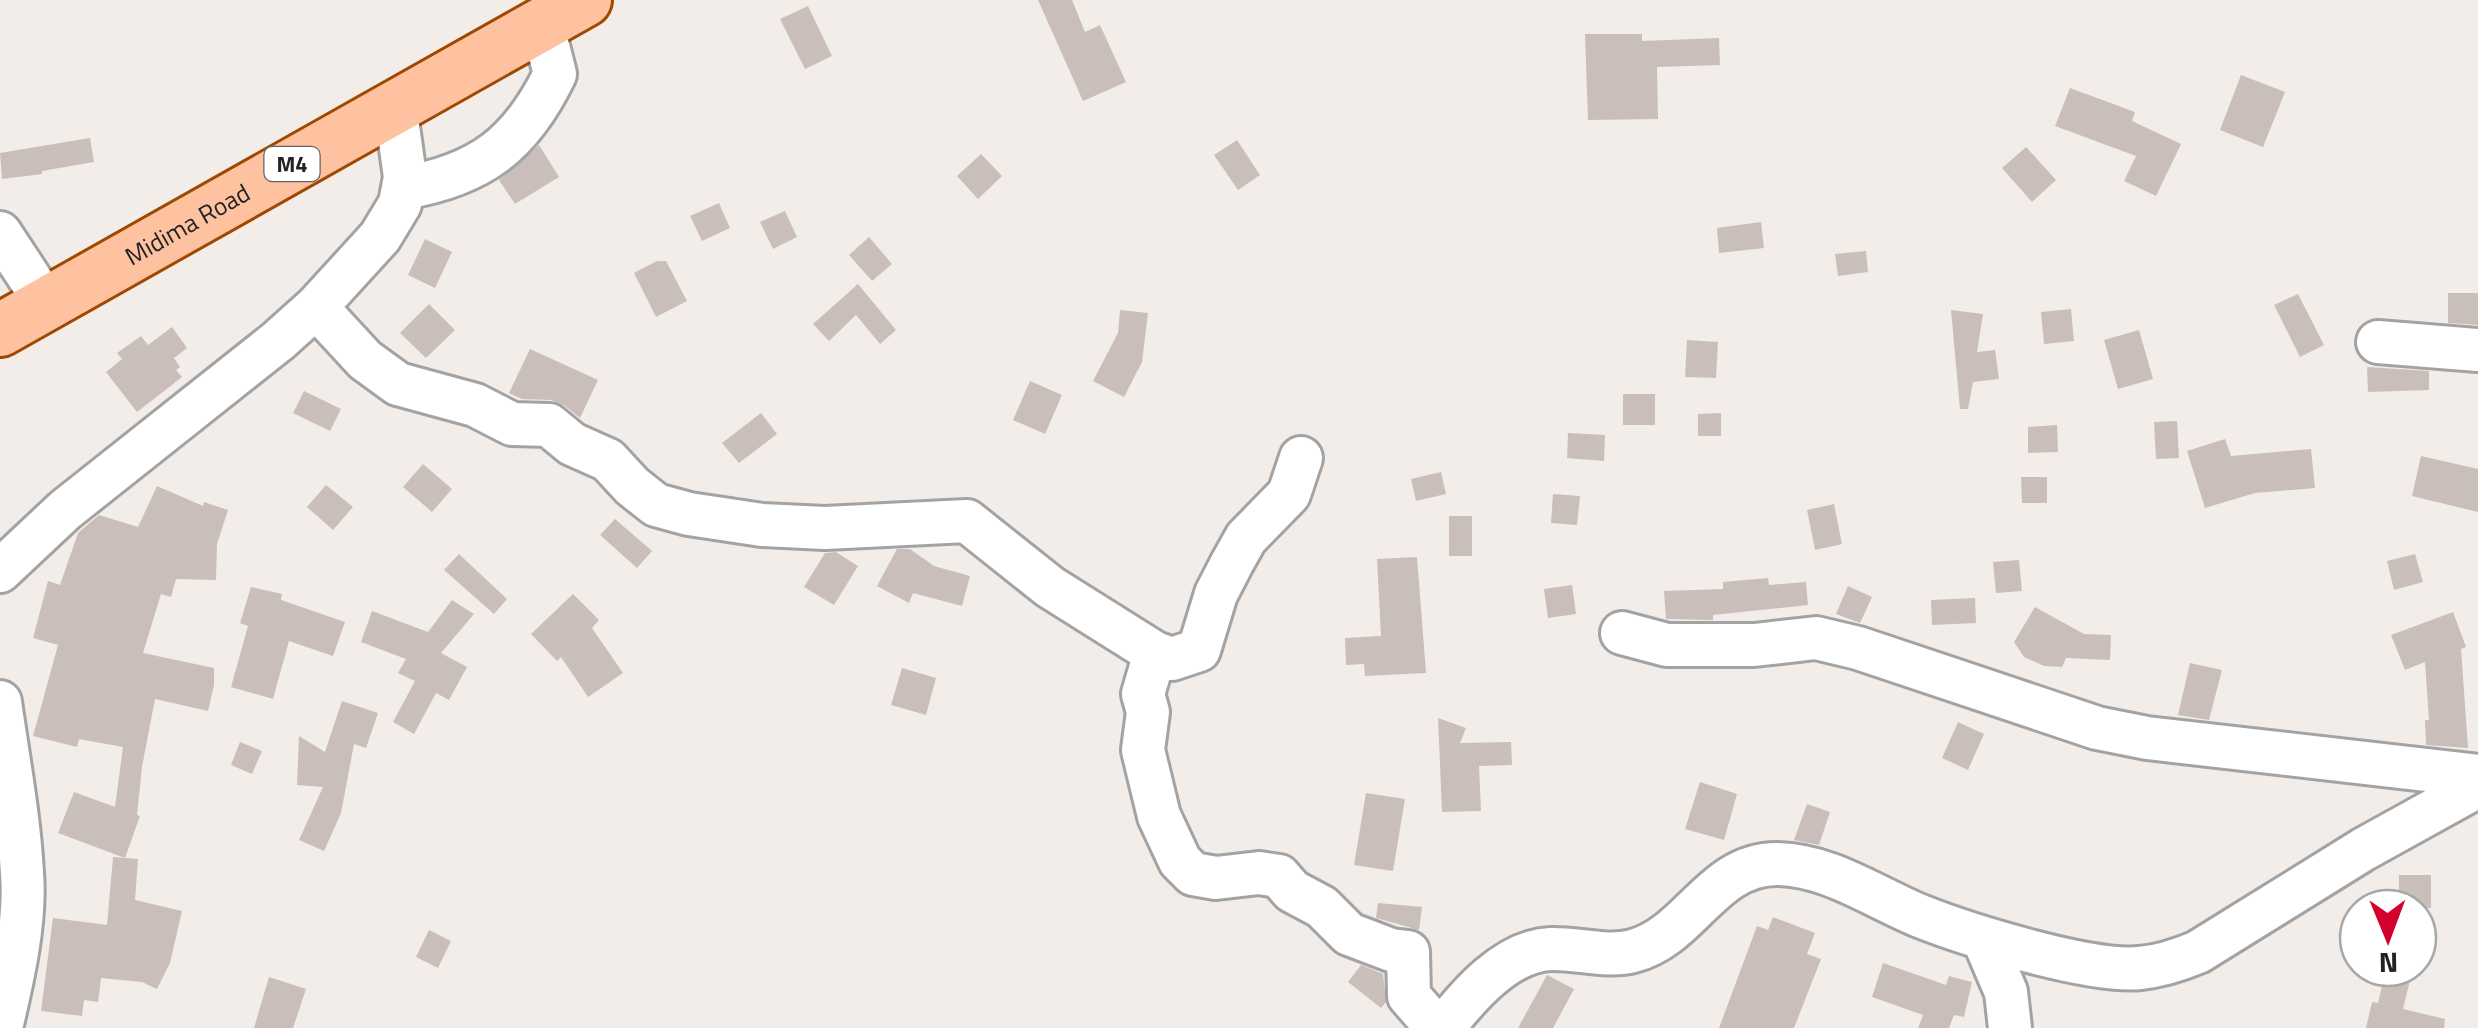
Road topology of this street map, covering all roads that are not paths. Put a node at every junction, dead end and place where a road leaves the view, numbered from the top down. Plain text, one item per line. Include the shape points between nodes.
1 (564, 12) edge
2 (395, 106) junction
3 (403, 188) junction
4 (0, 233) edge
5 (46, 303) junction
6 (316, 307) junction
7 (0, 330) edge
8 (2378, 342) dead end
9 (2478, 350) edge
10 (1302, 458) dead end
11 (0, 571) edge
12 (1622, 633) dead end
13 (1155, 653) junction
14 (0, 702) edge
15 (2478, 776) edge
16 (2478, 786) edge
17 (1983, 938) junction
18 (1, 1028) edge
19 (1440, 1028) edge
20 (2010, 1028) edge

1 - 2 main road, Midima Road / M4
1 - 3 street via 556,74 525,128 453,175
2 - 3 street
2 - 5 main road, Midima Road / M4
3 - 6 street via 380,238
4 - 5 street
5 - 7 main road, Midima Road / M4
6 - 11 street via 65,510
6 - 13 street via 365,360 398,384 475,405 512,424 549,425 608,460 656,504 762,526 967,521 1050,586
8 - 9 street
10 - 13 street via 1289,494 1232,562 1199,650 1172,658
12 - 15 street via 1667,645 1816,638 2096,728
13 - 19 street via 1143,694 1143,750 1159,816 1180,860 1205,876 1280,876 1348,934 1408,952 1409,996
14 - 18 street via 22,874
16 - 17 street via 2172,963 2105,966
17 - 19 street via 1822,872 1777,864 1739,872 1648,947 1626,953 1547,949 1524,956 1478,988
17 - 20 street via 2006,992

